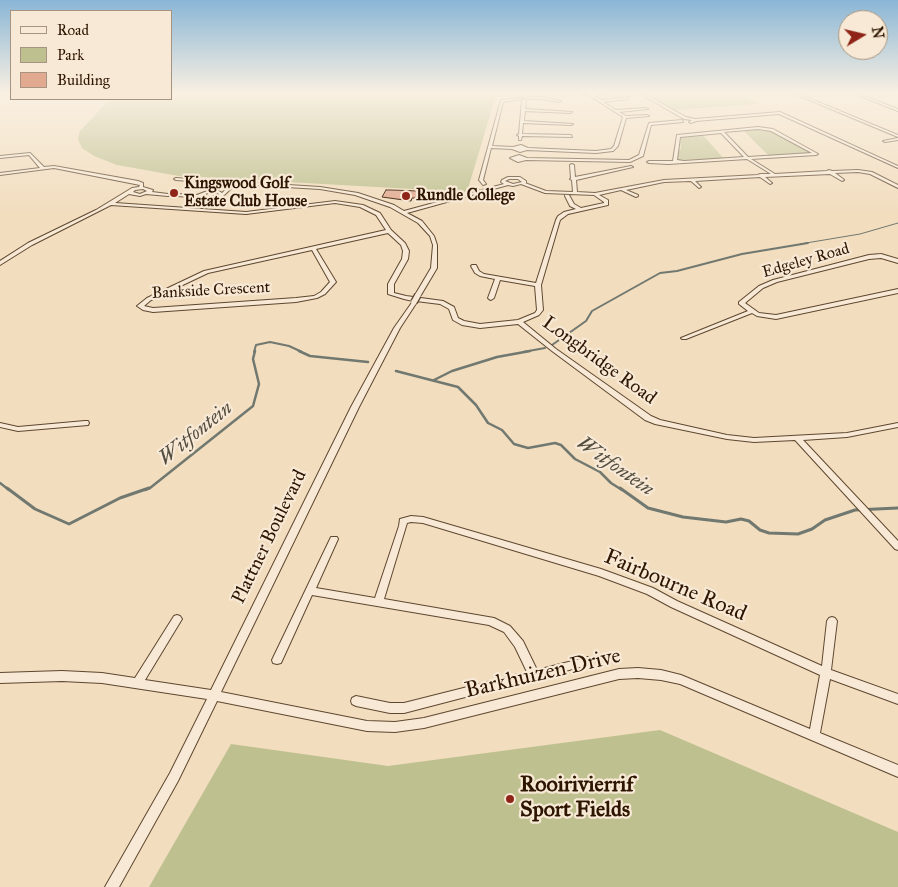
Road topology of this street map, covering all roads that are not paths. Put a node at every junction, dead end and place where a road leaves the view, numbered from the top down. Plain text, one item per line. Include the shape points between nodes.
1 (494, 133) edge
2 (620, 133) edge
3 (647, 133) edge
4 (700, 133) edge
5 (723, 133) edge
6 (777, 133) edge
7 (824, 133) edge
8 (519, 134) joint
9 (571, 136) dead end
10 (844, 136) dead end
11 (832, 137) junction
12 (898, 138) edge
13 (885, 141) dead end
14 (521, 146) junction
15 (490, 147) junction
16 (513, 148) junction
17 (527, 149) junction
18 (877, 150) dead end
19 (864, 151) junction
20 (0, 158) edge
21 (747, 158) junction
22 (649, 162) dead end
23 (678, 162) junction
24 (572, 165) dead end
25 (898, 166) edge
26 (631, 167) dead end
27 (43, 168) junction
28 (829, 171) junction
29 (0, 174) edge
30 (773, 174) junction
31 (760, 175) junction
32 (516, 178) junction
33 (572, 178) junction
34 (176, 179) dead end
35 (691, 179) junction
36 (842, 180) dead end
37 (228, 182) junction
38 (235, 183) junction
39 (770, 183) dead end
40 (484, 184) dead end
41 (507, 184) junction
42 (523, 184) junction
43 (699, 187) dead end
44 (898, 187) edge
45 (141, 188) junction
46 (621, 189) junction
47 (215, 191) junction
48 (149, 192) junction
49 (132, 193) junction
50 (575, 193) junction
51 (595, 194) junction
52 (199, 195) junction
53 (221, 195) junction
54 (567, 196) dead end
55 (636, 196) dead end
56 (111, 204) junction
57 (580, 210) junction
58 (404, 212) junction
59 (389, 231) junction
60 (313, 248) junction
61 (898, 261) edge
62 (0, 262) edge
63 (474, 266) dead end
64 (498, 278) junction
65 (538, 285) junction
66 (898, 291) edge
67 (491, 298) dead end
68 (753, 311) junction
69 (519, 322) junction
70 (684, 338) dead end
71 (86, 423) dead end
72 (0, 425) edge
73 (898, 425) edge
74 (889, 427) junction
75 (898, 431) edge
76 (798, 439) junction
77 (334, 539) dead end
78 (898, 547) edge
79 (311, 591) junction
80 (378, 603) junction
81 (177, 619) dead end
82 (832, 621) dead end
83 (277, 660) dead end
84 (588, 661) dead end
85 (826, 673) junction
86 (534, 675) junction
87 (0, 678) edge
88 (138, 683) junction
89 (213, 695) junction
90 (898, 698) edge
91 (356, 702) dead end
92 (814, 736) junction
93 (898, 771) edge
94 (112, 887) edge

1 - 15 street
2 - 17 street via 612,150
3 - 32 street via 640,156 630,161 526,159 521,156 512,158 518,160
4 - 23 street via 678,136 674,159
5 - 21 street
6 - 21 street via 816,154
7 - 11 street
8 - 9 street
8 - 14 street
10 - 11 street
11 - 19 street
12 - 13 street
14 - 16 street
14 - 17 street
15 - 16 street
15 - 40 street via 481,180
16 - 17 street
18 - 19 street
19 - 25 street
20 - 27 street via 30,154
21 - 23 street
21 - 30 street
22 - 23 street
24 - 33 street
26 - 33 street
27 - 29 street
27 - 45 street via 54,167 134,181 142,184
28 - 30 street
28 - 36 street
28 - 44 street via 868,172
30 - 31 street
31 - 35 street
31 - 39 street
32 - 41 street via 504,180
32 - 42 street via 525,181
33 - 50 street
34 - 37 street, Plattner Boulevard
35 - 43 street
35 - 46 street
37 - 38 street, Plattner Boulevard
37 - 47 street
38 - 53 street
38 - 58 street, Plattner Boulevard via 332,190 372,198
41 - 42 street
41 - 58 street
42 - 50 street via 546,192
45 - 48 street via 150,188
45 - 49 street
46 - 51 street
46 - 55 street
47 - 52 street
47 - 53 street
48 - 49 street
48 - 52 street
49 - 56 street
50 - 51 street
51 - 57 street via 606,204
52 - 53 street via 205,200
54 - 57 street
56 - 59 street via 246,213 345,202 378,214
56 - 62 street
57 - 65 street via 560,217
58 - 89 street, Plattner Boulevard via 432,236 436,255 434,268 397,328 332,453
59 - 60 street, Bankside Crescent
59 - 69 street via 406,251 391,284 391,294 448,305 455,319 471,326
60 - 60 street, Bankside Crescent via 206,272 149,298 140,306 153,310 315,297 333,282
61 - 68 street, Edgeley Road via 869,257 770,283 741,302
63 - 64 street via 482,275
64 - 65 street
64 - 67 street
65 - 69 street via 539,312
66 - 68 street via 776,317
68 - 70 street
69 - 76 street, Longbridge Road via 653,420 740,439
71 - 72 street via 18,429
73 - 74 street, Longbridge Road
74 - 75 street
74 - 76 street, Longbridge Road
76 - 78 street
77 - 79 street
79 - 80 street
79 - 83 street
80 - 85 street, Fairbourne Road via 403,521 417,519 643,588
80 - 86 street via 500,625 519,644
81 - 88 street
82 - 85 street
84 - 86 street
85 - 90 street, Fairbourne Road
85 - 92 street
86 - 91 street via 404,708
87 - 88 street, Barkhuizen Drive via 102,678
88 - 89 street, Barkhuizen Drive
89 - 92 street, Barkhuizen Drive via 367,726 395,727 424,723 600,678 638,673 681,680
89 - 94 street, Plattner Boulevard via 174,777
92 - 93 street, Barkhuizen Drive

